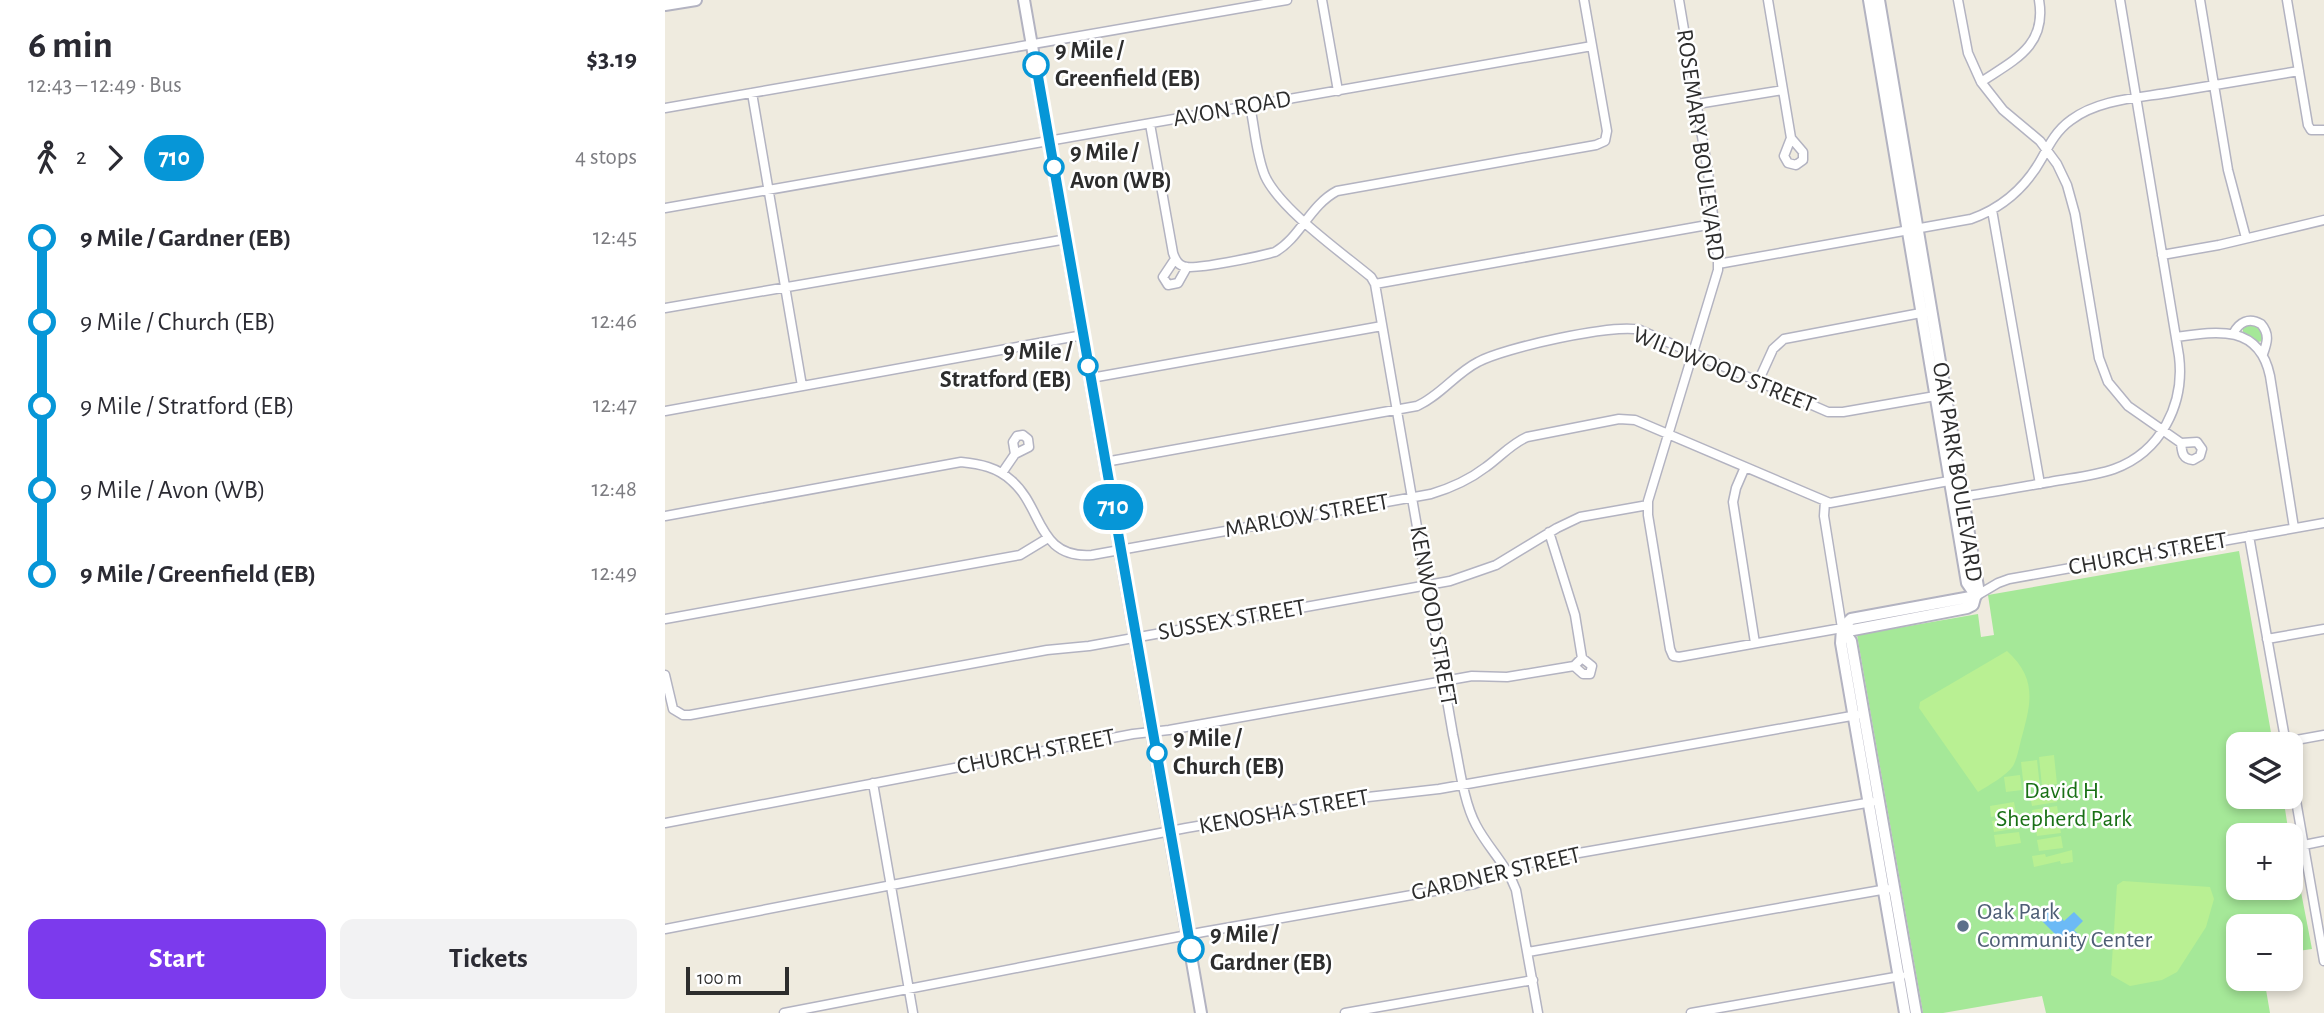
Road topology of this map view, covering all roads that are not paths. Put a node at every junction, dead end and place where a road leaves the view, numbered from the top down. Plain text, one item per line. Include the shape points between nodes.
1 (696, 0) edge
2 (1024, 0) edge
3 (1287, 0) edge
4 (1322, 0) edge
5 (1584, 0) edge
6 (1679, 0) edge
7 (1768, 0) edge
8 (1869, 0) edge
9 (1879, 0) edge
10 (1958, 0) edge
11 (2039, 0) edge
12 (2120, 0) edge
13 (2200, 0) edge
14 (2287, 0) edge
15 (665, 5) edge
16 (1033, 45) junction
17 (1592, 46) junction
18 (2299, 71) junction
19 (1981, 82) junction
20 (2214, 85) junction
21 (1338, 90) junction
22 (1783, 90) junction
23 (752, 93) junction
24 (2136, 98) junction
25 (1697, 104) junction
26 (1250, 106) junction
27 (665, 108) edge
28 (1893, 110) junction
29 (1150, 124) junction
30 (2324, 130) edge
31 (1791, 138) dead end
32 (1050, 142) junction
33 (2046, 149) junction
34 (769, 190) junction
35 (665, 208) edge
36 (1992, 210) junction
37 (2324, 220) edge
38 (1305, 221) junction
39 (1713, 224) junction
40 (1912, 230) junction
41 (2246, 238) junction
42 (1066, 239) junction
43 (2162, 255) junction
44 (1175, 258) junction
45 (1718, 264) junction
46 (1188, 268) junction
47 (1375, 284) junction
48 (785, 287) junction
49 (665, 308) edge
50 (1927, 312) junction
51 (1382, 326) junction
52 (2233, 334) junction
53 (1083, 335) junction
54 (2176, 337) junction
55 (1692, 354) junction
56 (2263, 354) junction
57 (1090, 378) junction
58 (1758, 382) junction
59 (802, 386) junction
60 (1940, 395) junction
61 (1397, 410) junction
62 (665, 411) edge
63 (2163, 430) junction
64 (1668, 433) junction
65 (2181, 443) dead end
66 (1015, 454) dead end
67 (1105, 462) junction
68 (1745, 467) junction
69 (1002, 473) junction
70 (1955, 480) junction
71 (2040, 484) junction
72 (1412, 498) junction
73 (1958, 498) junction
74 (1825, 501) junction
75 (1648, 505) junction
76 (665, 516) edge
77 (2324, 523) edge
78 (2294, 528) junction
79 (1549, 532) junction
80 (2249, 536) junction
81 (1048, 538) junction
82 (1121, 550) junction
83 (1428, 585) junction
84 (1976, 596) junction
85 (665, 619) edge
86 (1842, 628) junction
87 (2324, 629) edge
88 (1137, 637) junction
89 (2267, 639) junction
90 (1755, 643) junction
91 (1673, 656) joint
92 (1582, 658) junction
93 (1574, 666) junction
94 (665, 675) edge
95 (1445, 681) junction
96 (1859, 715) junction
97 (2283, 732) edge
98 (1153, 733) junction
99 (2324, 735) edge
100 (2303, 739) edge
101 (873, 783) junction
102 (1464, 784) junction
103 (1874, 802) junction
104 (2298, 809) edge
105 (665, 823) edge
106 (1170, 833) junction
107 (2324, 841) edge
108 (2304, 845) junction
109 (1508, 872) junction
110 (891, 886) junction
111 (1889, 888) junction
112 (665, 929) edge
113 (1188, 936) junction
114 (2323, 947) edge
115 (1528, 952) junction
116 (2324, 961) edge
117 (1904, 975) junction
118 (1533, 980) junction
119 (909, 989) junction
120 (784, 1013) edge
121 (913, 1013) edge
122 (1201, 1013) edge
123 (1345, 1013) edge
124 (1538, 1013) edge
125 (1691, 1013) edge
126 (1905, 1013) edge
127 (1916, 1013) edge

1 - 15 street
2 - 16 street
3 - 16 street
4 - 21 street
5 - 17 street
6 - 25 street, ROSEMARY BOULEVARD
7 - 22 street
8 - 28 street, OAK PARK BOULEVARD
9 - 28 street, OAK PARK BOULEVARD
10 - 19 street via 1968,53
11 - 19 street via 2040,19 2032,43
12 - 24 street
13 - 20 street
14 - 18 street
16 - 23 street
16 - 32 street
17 - 21 street, AVON ROAD
17 - 38 street via 1605,141 1342,190 1322,201
18 - 20 street
18 - 30 street via 2310,128
19 - 33 street via 2003,110
20 - 24 street
20 - 41 street
21 - 26 street, AVON ROAD
22 - 25 street
22 - 31 street
23 - 27 street
23 - 34 street
24 - 33 street via 2080,114 2058,131
24 - 43 street
25 - 39 street, ROSEMARY BOULEVARD
26 - 29 street, AVON ROAD
26 - 38 street via 1266,178
28 - 40 street, OAK PARK BOULEVARD
29 - 32 street, AVON ROAD
29 - 44 street
32 - 34 street, AVON ROAD
32 - 42 street
33 - 36 street via 2026,183
33 - 63 street via 2070,193 2105,375 2127,406
34 - 35 street, AVON ROAD
34 - 48 street
36 - 40 street via 1963,221
36 - 71 street
37 - 41 street
38 - 46 street via 1275,252
38 - 47 street
39 - 45 street, ROSEMARY BOULEVARD
39 - 47 street
40 - 45 street
40 - 50 street, OAK PARK BOULEVARD
41 - 43 street
42 - 48 street
42 - 53 street
43 - 54 street
44 - 46 street
44 - 46 street via 1163,277 1168,285 1178,283
45 - 55 street, ROSEMARY BOULEVARD
47 - 51 street, KENWOOD STREET
48 - 49 street
48 - 59 street
50 - 58 street via 1784,339 1773,349
50 - 60 street, OAK PARK BOULEVARD
51 - 57 street
51 - 61 street, KENWOOD STREET
52 - 54 street
52 - 56 street
52 - 56 street via 2246,321 2261,324 2268,337
53 - 57 street
53 - 59 street
54 - 63 street via 2179,388
55 - 58 street, WILDWOOD STREET
55 - 61 street, WILDWOOD STREET via 1629,328 1522,346 1477,362 1427,401
55 - 64 street, ROSEMARY BOULEVARD
56 - 78 street
57 - 67 street
58 - 60 street, WILDWOOD STREET via 1832,413
59 - 62 street
60 - 70 street, OAK PARK BOULEVARD
61 - 67 street, WILDWOOD STREET
61 - 72 street, KENWOOD STREET
63 - 65 street
63 - 71 street via 2122,466
64 - 68 street, MARLOW STREET
64 - 72 street, MARLOW STREET via 1628,419 1527,436 1460,484
64 - 75 street, ROSEMARY BOULEVARD
66 - 69 street
67 - 82 street
68 - 74 street, MARLOW STREET
68 - 90 street via 1733,502
69 - 76 street via 961,462
69 - 81 street via 1025,496
70 - 73 street, OAK PARK BOULEVARD
70 - 74 street, MARLOW STREET via 1850,501
71 - 73 street
72 - 82 street, MARLOW STREET
72 - 83 street, KENWOOD STREET
73 - 84 street, OAK PARK BOULEVARD via 1978,587
74 - 86 street
75 - 79 street, SUSSEX STREET via 1580,517
75 - 91 street, ROSEMARY BOULEVARD
77 - 78 street, CHURCH STREET
78 - 80 street, CHURCH STREET
79 - 83 street, SUSSEX STREET via 1496,565
79 - 92 street, CHURCH STREET via 1575,615
80 - 84 street, CHURCH STREET via 2010,579
80 - 89 street
81 - 82 street, MARLOW STREET via 1074,554
81 - 85 street via 1020,555
82 - 88 street
83 - 88 street, SUSSEX STREET
83 - 95 street, KENWOOD STREET
84 - 86 street, CHURCH STREET via 1966,608 1928,610 1853,630
86 - 90 street, CHURCH STREET
86 - 96 street via 1841,643
87 - 89 street
88 - 94 street, SUSSEX STREET via 690,715 673,709
88 - 98 street
89 - 97 street
90 - 91 street, CHURCH STREET
92 - 93 street
92 - 93 street, CHURCH STREET via 1592,666 1590,674
93 - 95 street, CHURCH STREET
95 - 98 street, CHURCH STREET
95 - 102 street, KENWOOD STREET
96 - 102 street, KENOSHA STREET
96 - 103 street
98 - 101 street, CHURCH STREET
98 - 106 street
99 - 100 street
101 - 105 street, CHURCH STREET
101 - 110 street
102 - 106 street, KENOSHA STREET
102 - 109 street, KENWOOD STREET via 1474,821
103 - 109 street, GARDNER STREET via 1549,858
103 - 111 street
104 - 108 street
106 - 110 street, KENOSHA STREET
106 - 113 street
107 - 108 street
108 - 114 street
109 - 113 street, GARDNER STREET via 1474,884
109 - 115 street, KENWOOD STREET via 1518,896
110 - 112 street, KENOSHA STREET
110 - 119 street
111 - 115 street
111 - 117 street
113 - 119 street, GARDNER STREET
113 - 122 street
114 - 116 street
115 - 118 street, KENWOOD STREET
117 - 125 street
117 - 126 street
117 - 127 street
118 - 123 street
118 - 124 street, KENWOOD STREET
119 - 120 street, GARDNER STREET
119 - 121 street

